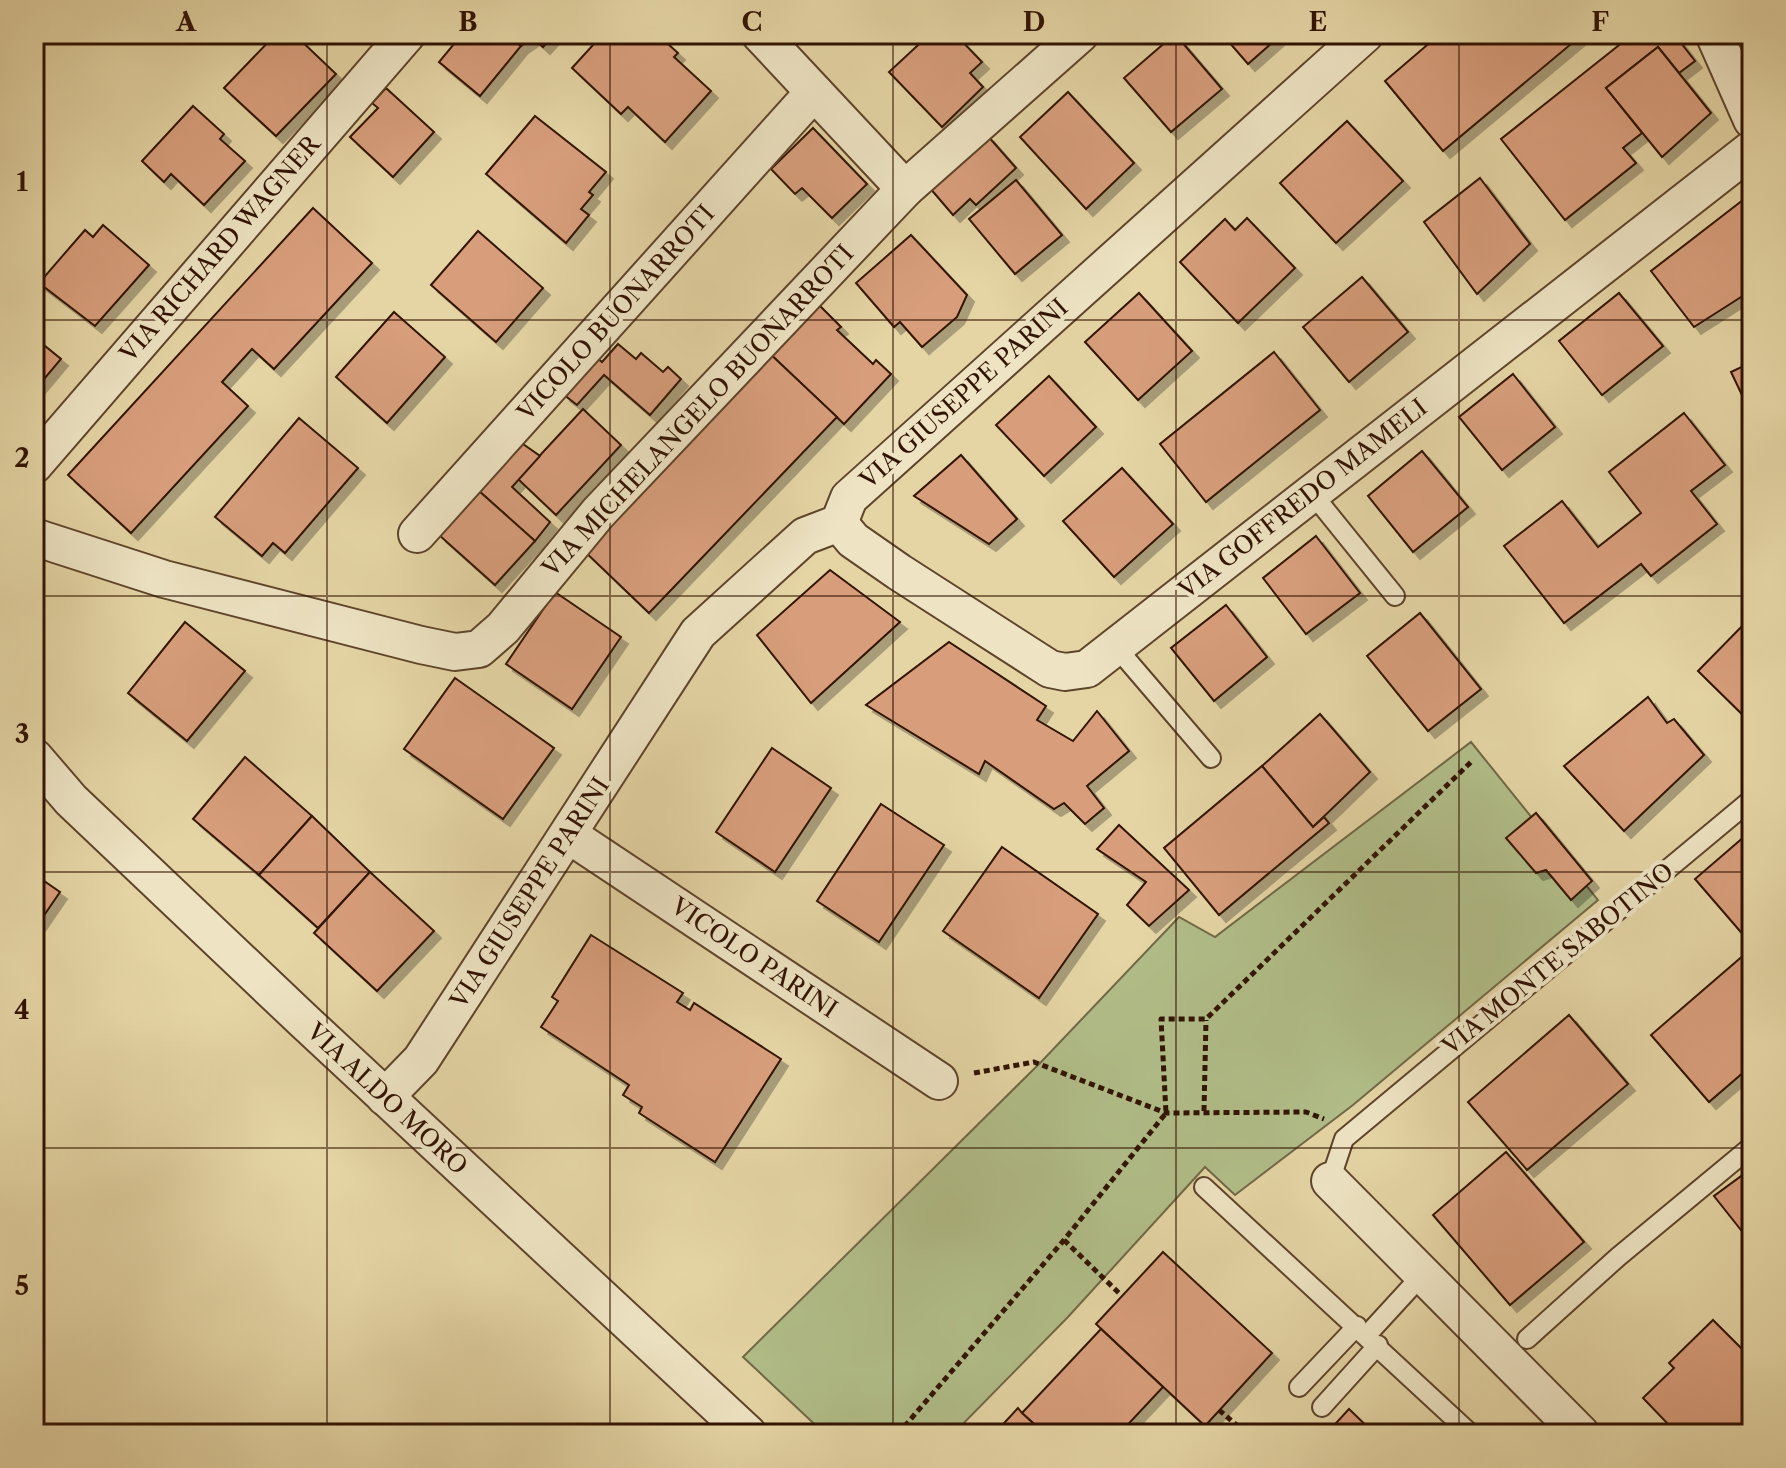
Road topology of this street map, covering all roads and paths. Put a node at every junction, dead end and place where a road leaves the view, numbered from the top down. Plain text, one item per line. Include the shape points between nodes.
1 (407, 34) edge
2 (760, 34) edge
3 (1080, 34) edge
4 (1365, 34) edge
5 (1714, 34) edge
6 (814, 92) junction
7 (1752, 120) edge
8 (1752, 149) edge
9 (905, 189) junction
10 (34, 465) edge
11 (1311, 492) junction
12 (839, 523) junction
13 (417, 534) dead end
14 (34, 537) edge
15 (1395, 596) dead end
16 (1116, 647) junction
17 (34, 757) edge
18 (1211, 758) dead end
19 (1471, 762) dead end
20 (1752, 799) edge
21 (569, 835) junction
22 (1206, 1019) junction
23 (939, 1081) joint
24 (385, 1097) junction
25 (1204, 1111) junction
26 (1166, 1113) junction
27 (1344, 1139) junction
28 (1752, 1146) edge
29 (1330, 1181) joint
30 (1204, 1187) dead end
31 (1064, 1240) junction
32 (1423, 1274) junction
33 (1121, 1295) dead end
34 (1367, 1335) junction
35 (1517, 1349) junction
36 (1299, 1387) dead end
37 (1322, 1407) dead end
38 (1219, 1410) dead end
39 (734, 1430) edge
40 (898, 1434) edge
41 (1247, 1434) edge
42 (1471, 1434) edge
43 (1581, 1434) edge

1 - 10 street, VIA RICHARD WAGNER
2 - 6 street
3 - 9 street, VIA MICHELANGELO BUONARROTI
4 - 12 street, VIA GIUSEPPE PARINI via 849,498
5 - 7 street
6 - 9 street
6 - 13 street, VICOLO BUONARROTI
8 - 11 street, VIA GOFFREDO MAMELI
9 - 14 street, VIA MICHELANGELO BUONARROTI via 598,513 503,628 479,649 455,652 421,645 164,579
11 - 15 lane
11 - 16 street, VIA GOFFREDO MAMELI
12 - 16 street, VIA GOFFREDO MAMELI via 853,540 899,572 1050,669 1087,669
12 - 21 street, VIA GIUSEPPE PARINI via 805,536 698,633
16 - 18 lane
17 - 24 street, VIA ALDO MORO via 71,800
19 - 22 path
20 - 27 lane, VIA MONTE SABOTINO
21 - 23 street, VICOLO PARINI
21 - 24 street, VIA GIUSEPPE PARINI via 421,1060
22 - 25 path
22 - 26 path via 1161,1019
23 - 26 path via 1034,1062
24 - 39 street, VIA ALDO MORO
25 - 26 path
25 - 27 path via 1306,1112 1329,1121
26 - 31 path
27 - 29 lane
28 - 35 lane
29 - 32 street
30 - 34 lane
31 - 33 path
31 - 40 path
32 - 34 lane
32 - 35 street
34 - 36 lane
34 - 37 lane
34 - 42 lane
35 - 43 street
38 - 41 path

